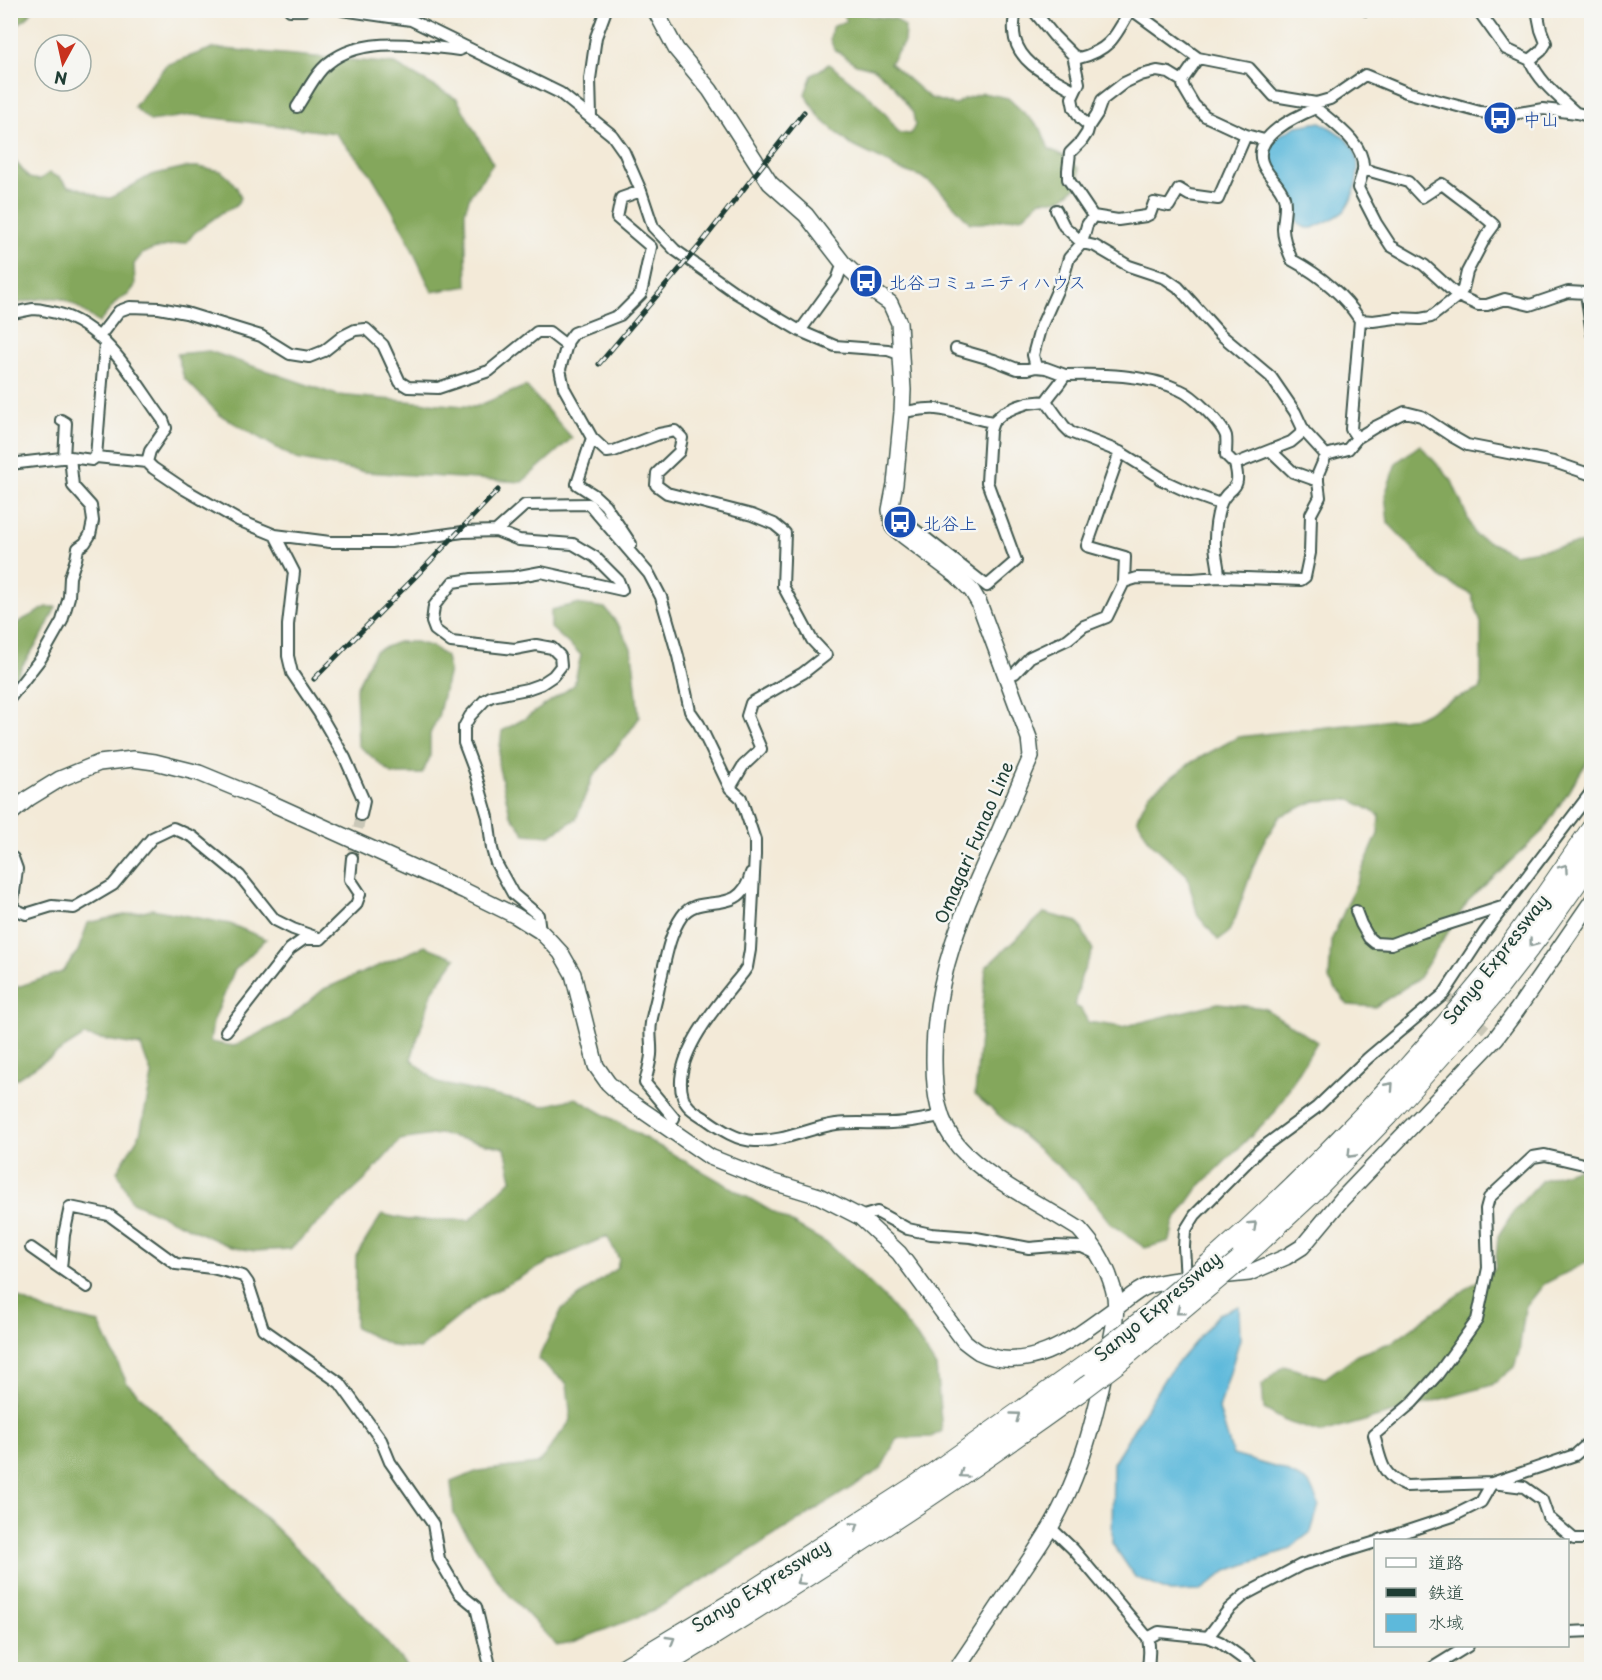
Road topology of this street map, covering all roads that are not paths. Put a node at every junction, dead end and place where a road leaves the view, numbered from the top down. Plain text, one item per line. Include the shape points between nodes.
1 (290, 10) edge
2 (304, 10) edge
3 (342, 10) edge
4 (606, 10) edge
5 (655, 10) edge
6 (1017, 10) edge
7 (1033, 10) edge
8 (1131, 10) edge
9 (1478, 10) edge
10 (1537, 10) edge
11 (466, 47) junction
12 (1073, 55) junction
13 (1198, 58) junction
14 (1530, 60) junction
15 (1182, 81) junction
16 (1075, 92) junction
17 (1316, 106) junction
18 (297, 107) dead end
19 (1577, 113) junction
20 (591, 117) junction
21 (1592, 117) edge
22 (1089, 126) junction
23 (1246, 135) junction
24 (1264, 140) junction
25 (1363, 169) junction
26 (641, 191) junction
27 (1056, 210) dead end
28 (1093, 216) junction
29 (1082, 243) junction
30 (843, 263) junction
31 (1458, 296) junction
32 (10, 314) edge
33 (1360, 320) junction
34 (800, 332) junction
35 (1592, 334) edge
36 (102, 340) junction
37 (567, 346) junction
38 (957, 349) dead end
39 (902, 355) junction
40 (1036, 366) junction
41 (1065, 375) junction
42 (1046, 401) junction
43 (902, 412) junction
44 (61, 420) dead end
45 (993, 422) junction
46 (1304, 431) junction
47 (592, 438) junction
48 (1356, 438) junction
49 (1271, 451) junction
50 (1120, 452) junction
51 (1326, 455) junction
52 (96, 457) junction
53 (67, 458) junction
54 (147, 462) junction
55 (10, 464) edge
56 (1235, 464) junction
57 (1592, 475) edge
58 (1317, 481) junction
59 (1221, 504) junction
60 (890, 510) junction
61 (496, 531) junction
62 (275, 535) junction
63 (637, 560) junction
64 (1219, 577) junction
65 (1125, 582) junction
66 (1006, 677) junction
67 (10, 698) edge
68 (730, 788) junction
69 (1592, 791) edge
70 (10, 814) edge
71 (361, 815) tunnel mouth
72 (1592, 828) edge
73 (755, 855) junction
74 (13, 858) dead end
75 (352, 858) tunnel mouth
76 (1592, 861) edge
77 (1592, 901) edge
78 (1506, 906) junction
79 (1356, 911) dead end
80 (540, 931) junction
81 (321, 939) junction
82 (226, 1031) dead end
83 (941, 1116) junction
84 (668, 1128) junction
85 (1592, 1166) edge
86 (860, 1217) junction
87 (31, 1248) dead end
88 (1099, 1256) junction
89 (61, 1269) junction
90 (1186, 1279) junction
91 (87, 1287) dead end
92 (1116, 1308) junction
93 (1592, 1440) edge
94 (1492, 1483) junction
95 (1051, 1528) junction
96 (1384, 1539) edge
97 (1592, 1539) edge
98 (1374, 1542) edge
99 (1592, 1631) edge
100 (1569, 1632) edge
101 (1208, 1637) junction
102 (1148, 1638) junction
103 (1466, 1647) edge
104 (491, 1670) edge
105 (621, 1670) edge
106 (656, 1670) edge
107 (957, 1670) edge
108 (1147, 1670) edge
109 (1254, 1670) edge
110 (1429, 1670) edge

1 - 2 street
3 - 11 street via 411,20
4 - 20 street via 596,37 590,80
5 - 30 street via 676,49 710,90 770,183 806,215
6 - 16 street via 1013,21 1018,51 1029,63
7 - 12 street
8 - 12 street via 1106,47 1092,55
8 - 13 street
9 - 14 street via 1506,50
10 - 14 street via 1546,43
11 - 18 street via 459,50 399,43 340,55 322,68
11 - 20 street via 560,93
12 - 16 street via 1079,83
13 - 15 street
13 - 17 street via 1249,68 1274,96
14 - 19 street via 1543,83
15 - 22 street via 1157,71 1124,83 1101,100
15 - 23 street via 1194,105 1205,116
16 - 22 street via 1074,108
17 - 19 street via 1365,75 1406,92 1480,112 1507,115 1543,109
17 - 24 street
17 - 25 street via 1353,142
19 - 21 street
20 - 26 street via 624,152
22 - 28 street via 1070,153 1068,179
23 - 24 street
23 - 28 street via 1218,199 1189,195 1179,189 1169,206 1154,203 1146,216 1118,220
24 - 33 street via 1262,161 1283,195 1283,232 1292,260 1326,283
25 - 31 street via 1358,188 1391,246 1424,265
25 - 31 street via 1408,182 1422,196 1442,184 1494,225
26 - 34 street via 653,227 675,250
26 - 37 street via 621,198 617,218 651,247 641,294 620,315 574,333
27 - 29 street via 1064,226
28 - 29 street
29 - 40 street via 1069,258 1040,329 1034,355
29 - 46 street via 1178,287 1220,334 1271,377
30 - 34 street via 837,280
30 - 39 street via 890,303 899,323
31 - 33 street via 1431,317
31 - 35 street via 1478,305 1505,299 1530,304 1568,292 1586,293
32 - 36 street via 34,309 57,312 80,322
33 - 48 street via 1351,429
34 - 39 street via 835,346 888,350
36 - 37 street via 118,311 130,307 186,313 261,336 290,354 309,357 355,330 366,329 383,345 400,382 408,387 438,388 489,371 537,332 549,332
36 - 52 street
36 - 54 street via 129,371 166,428
37 - 47 street via 560,369 564,388
38 - 40 street via 1017,369
39 - 43 street
40 - 41 street
41 - 42 street
41 - 56 street via 1130,377 1183,391 1214,418 1226,436 1226,455
42 - 45 street via 1016,406
42 - 50 street via 1070,432
43 - 45 street via 933,409
43 - 60 street
44 - 53 street via 66,423
45 - 60 street via 987,482 1016,561 987,586
46 - 49 street
46 - 51 street
47 - 63 street via 577,484 605,506 638,553
47 - 68 street via 607,452 675,431 682,438 679,452 657,473 656,485 667,493 752,515 785,532 783,586 812,640 826,655 751,703 747,716 760,749 742,766
48 - 51 street via 1348,449
48 - 57 street via 1405,412 1421,416 1467,444 1554,462
49 - 56 street
49 - 58 street via 1293,472
50 - 59 street via 1160,479
50 - 65 street via 1087,546 1125,557
51 - 58 street
52 - 53 street
52 - 54 street
53 - 55 street
53 - 67 street via 73,486 91,506 90,535 78,548 62,621 41,658
54 - 62 street via 211,505
56 - 59 street via 1237,483
58 - 64 street via 1320,496 1311,514 1305,577
59 - 64 street via 1214,540
60 - 66 street, Omagari Funao Line via 893,526 972,591
61 - 62 street via 391,542 330,542
61 - 63 street via 525,505 589,504
61 - 80 street via 519,540 573,544 595,557 618,580 622,590 541,572 453,582 434,606 435,630 451,642 515,649 536,645 552,648 560,656 561,666 553,676 542,684 485,700 464,727 464,743 488,817 496,863 513,894 538,915
62 - 71 street via 294,572 288,625 292,673 345,758 364,801
63 - 68 street via 661,597 690,711
64 - 65 street via 1137,578
65 - 66 street via 1107,617 1030,657
66 - 83 street, Omagari Funao Line via 1029,738 1030,757 974,886 940,988 934,1048
68 - 73 street via 741,798 755,840
69 - 78 street
70 - 80 street via 60,779 99,763 133,759 155,762 199,773 262,799 498,907
105 -> 72 highway, Sanyo Expressway, bridge via 917,1485 1087,1364 1209,1264 1293,1187 1440,1031 1529,919
73 - 83 street via 747,967 699,1031 684,1064 681,1087 690,1109 752,1142 837,1124 894,1124
73 - 84 street via 750,879 741,894 720,903 692,907 682,915 668,950 651,1023 651,1054 645,1083 674,1118
74 - 81 street via 17,868 12,908 26,914 52,906 74,908 113,885 152,838 173,828 193,837 240,876 275,920
75 - 81 street via 350,879 360,894 356,905
76 -> 106 highway, Sanyo Expressway, bridge via 1544,929 1454,1041 1308,1197 1240,1260 1116,1364 927,1499
77 - 90 street via 1496,1038 1302,1247 1249,1273
78 - 79 street via 1391,944 1369,938
78 - 90 street via 1444,994 1316,1108 1259,1150 1195,1215 1185,1231
80 - 84 street via 561,953 573,974 596,1066 623,1097
81 - 82 street via 304,939 290,949
83 - 88 street, Omagari Funao Line via 948,1133 975,1162 1079,1229
84 - 86 street via 710,1157 819,1196
85 - 94 street via 1545,1155 1533,1157 1488,1198 1488,1268 1477,1320 1431,1382 1374,1435 1383,1468 1406,1486
86 - 88 street via 877,1212 908,1230 1029,1248 1082,1247
86 - 92 street via 899,1253 964,1341 979,1352 1017,1360 1036,1357
87 - 89 street
88 - 92 street, Omagari Funao Line via 1114,1288
89 - 91 street
89 - 104 street via 70,1207 109,1215 176,1264 243,1276 263,1329 340,1383 434,1524 439,1559 459,1593 476,1606
90 - 92 street via 1147,1286
92 - 95 street, Omagari Funao Line via 1091,1428
93 - 94 street via 1575,1455
94 - 96 street via 1481,1502 1453,1516
94 - 97 street via 1524,1487 1542,1500 1548,1517 1575,1539
95 - 102 street
95 - 107 street, Omagari Funao Line
98 - 101 street via 1301,1565 1246,1594
99 - 100 street
101 - 102 street via 1159,1632
101 - 109 street via 1240,1656
102 - 108 street
103 - 110 street

